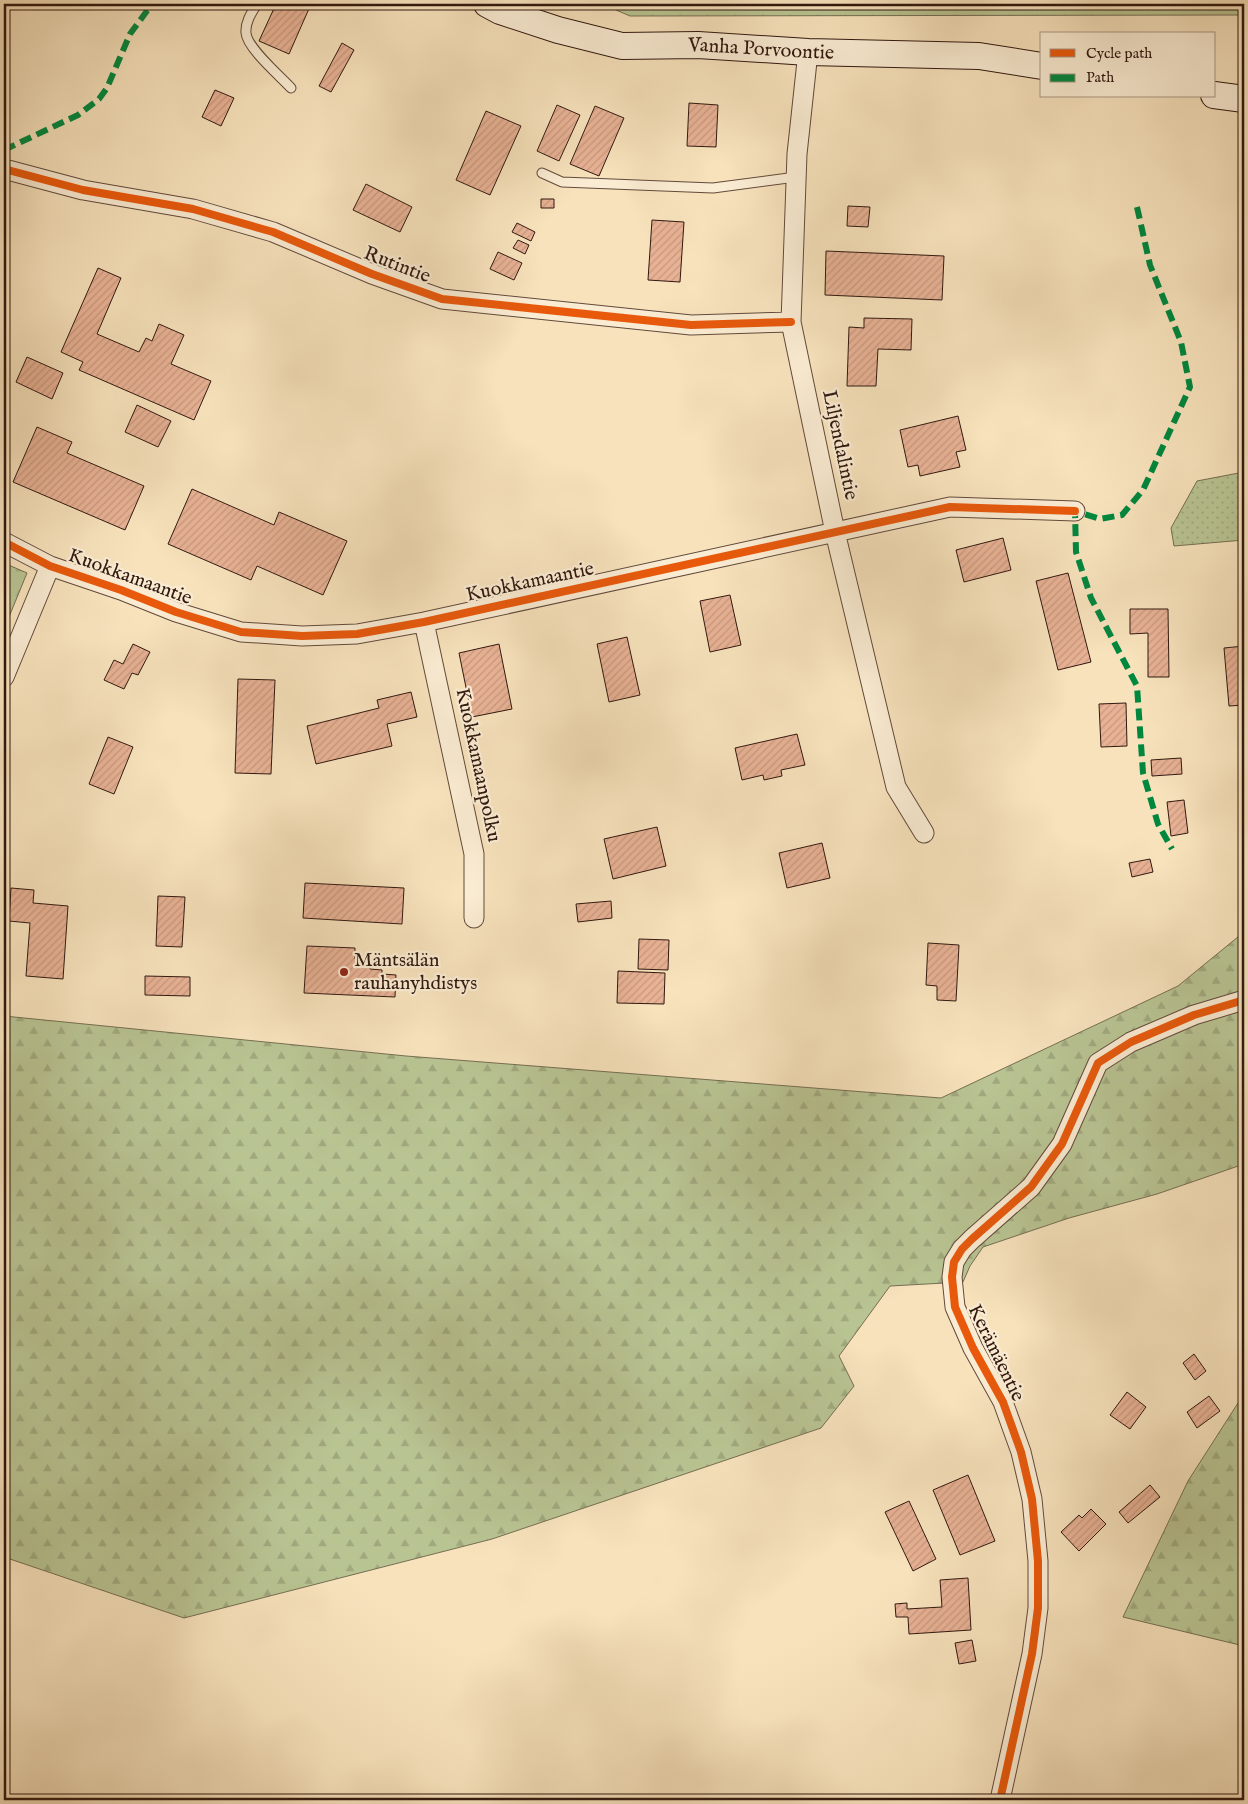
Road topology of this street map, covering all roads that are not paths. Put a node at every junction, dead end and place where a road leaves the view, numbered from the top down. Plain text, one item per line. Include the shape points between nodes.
1 (257, 4) edge
2 (487, 4) edge
3 (808, 52) junction
4 (1040, 66) edge
5 (291, 88) dead end
6 (1216, 95) edge
7 (1244, 99) edge
8 (4, 169) edge
9 (542, 173) dead end
10 (796, 177) junction
11 (791, 322) junction
12 (1075, 512) dead end
13 (835, 532) junction
14 (4, 542) edge
15 (50, 566) junction
16 (424, 622) junction
17 (4, 677) edge
18 (924, 833) dead end
19 (474, 918) dead end
20 (1244, 1000) edge
21 (1000, 1800) edge

1 - 5 lane via 247,21 246,34 254,50
2 - 3 main road, Vanha Porvoontie via 558,30 622,46 698,45
3 - 4 main road, Vanha Porvoontie via 979,56
3 - 10 street, Liljendalintie
6 - 7 main road
8 - 11 street, Rutintie via 83,190 193,209 273,232 372,274 442,299 691,325
9 - 10 lane via 562,182 713,188
10 - 11 street, Liljendalintie
11 - 13 street, Liljendalintie
12 - 13 street, Kuokkamaantie via 950,507
13 - 16 street, Kuokkamaantie
13 - 18 street, Liljendalintie via 896,787
14 - 15 street, Kuokkamaantie
15 - 16 street, Kuokkamaantie via 241,632 302,636 357,634
15 - 17 street
16 - 19 street, Kuokkamaanpolku via 474,854
20 - 21 street, Kerämäentie via 1131,1042 1098,1063 1062,1144 1031,1187 972,1238 954,1262 955,1307 1003,1402 1022,1452 1032,1499 1038,1561 1038,1608 1032,1654

